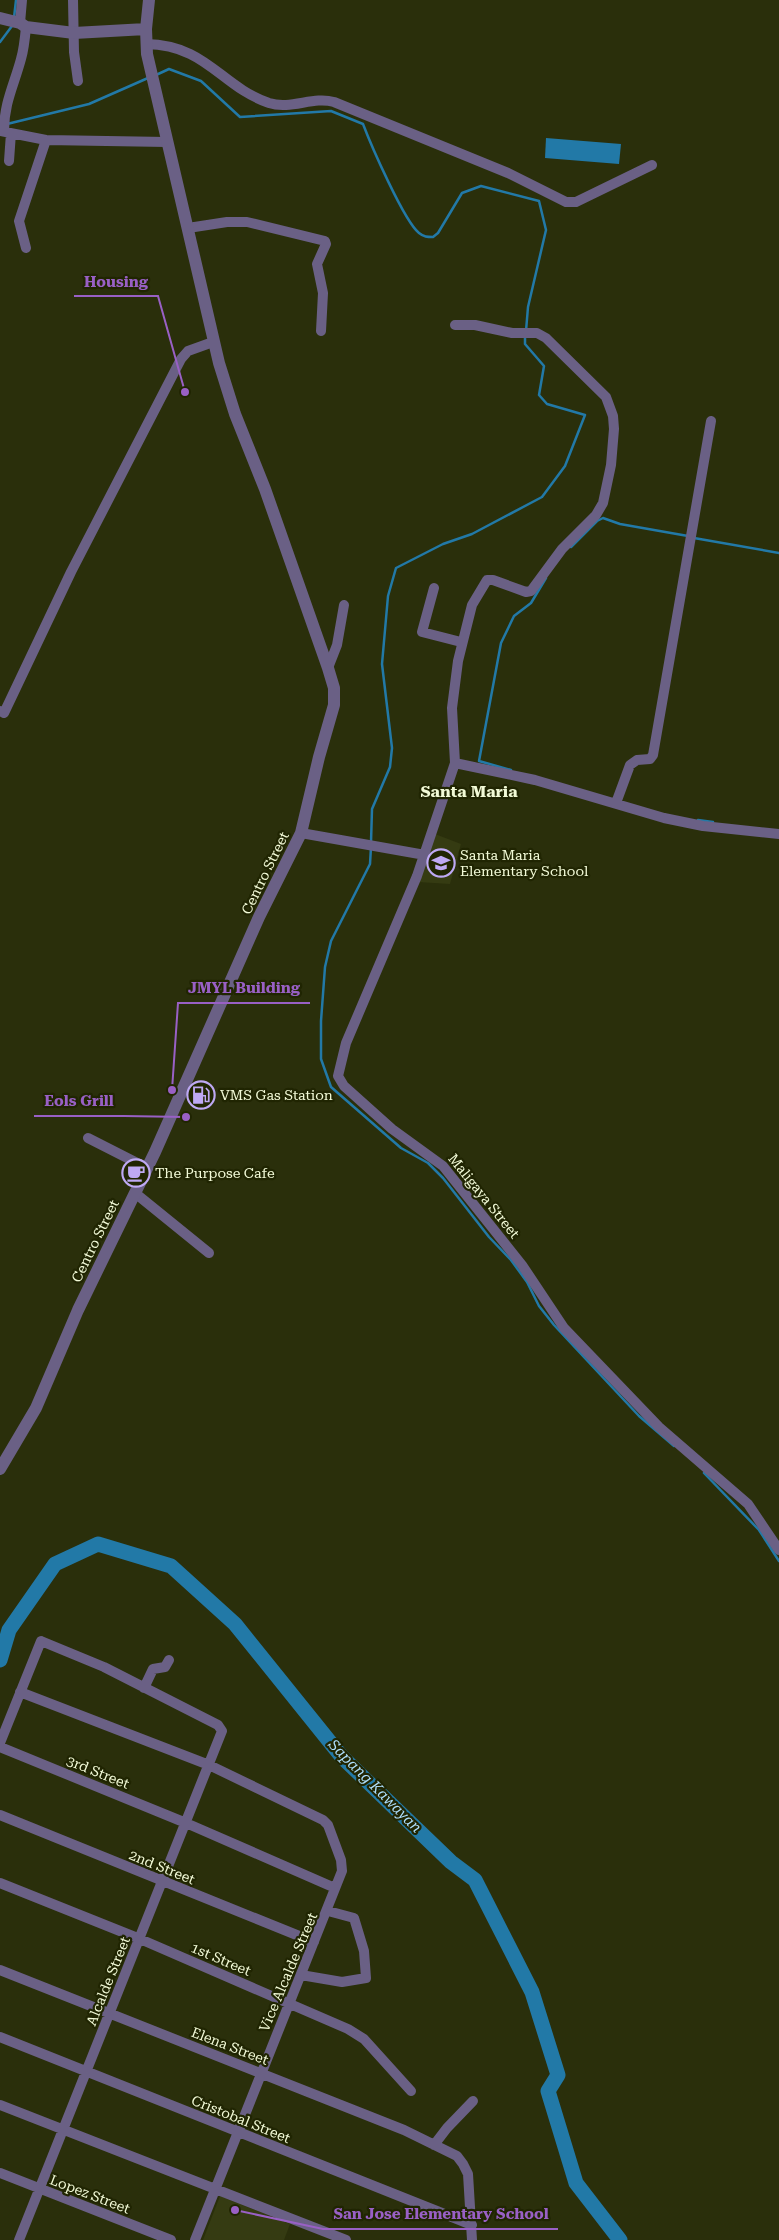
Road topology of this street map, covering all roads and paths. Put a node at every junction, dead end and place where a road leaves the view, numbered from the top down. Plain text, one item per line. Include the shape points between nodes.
1 (22, 0) edge
2 (73, 0) edge
3 (150, 0) edge
4 (14, 22) edge
5 (146, 29) junction
6 (74, 33) junction
7 (146, 49) junction
8 (78, 81) dead end
9 (5, 128) edge
10 (46, 140) junction
11 (167, 142) junction
12 (9, 161) dead end
13 (652, 165) dead end
14 (188, 228) junction
15 (26, 248) dead end
16 (454, 325) dead end
17 (321, 331) dead end
18 (214, 342) junction
19 (711, 421) dead end
20 (434, 588) dead end
21 (344, 605) dead end
22 (462, 642) junction
23 (328, 668) junction
24 (0, 711) edge
25 (455, 763) junction
26 (616, 804) junction
27 (301, 833) junction
28 (779, 834) edge
29 (425, 855) junction
30 (88, 1138) dead end
31 (147, 1168) junction
32 (135, 1193) junction
33 (209, 1253) dead end
34 (0, 1469) edge
35 (779, 1550) edge
36 (169, 1660) dead end
37 (144, 1688) junction
38 (20, 1692) junction
39 (0, 1745) edge
40 (209, 1765) junction
41 (0, 1816) edge
42 (186, 1823) junction
43 (162, 1882) junction
44 (0, 1883) edge
45 (335, 1888) junction
46 (328, 1912) junction
47 (140, 1939) junction
48 (314, 1942) junction
49 (0, 1970) edge
50 (301, 1975) junction
51 (289, 2003) junction
52 (110, 2014) junction
53 (0, 2037) edge
54 (87, 2072) junction
55 (260, 2073) junction
56 (411, 2091) dead end
57 (473, 2101) dead end
58 (0, 2105) edge
59 (64, 2131) junction
60 (237, 2132) junction
61 (434, 2145) junction
62 (0, 2173) edge
63 (216, 2188) junction
64 (40, 2190) junction
65 (472, 2225) junction
66 (19, 2240) edge
67 (171, 2240) edge
68 (195, 2240) edge
69 (346, 2240) edge
70 (472, 2240) edge

1 - 4 street
2 - 6 street
3 - 5 street, Centro Street
4 - 6 street
4 - 9 street via 22,58 13,80
5 - 6 street
5 - 7 street, Centro Street
6 - 8 street
7 - 11 street, Centro Street
7 - 13 street via 161,44 183,49 269,103 334,102 508,173 566,202 576,202
9 - 10 street
9 - 12 street
10 - 11 street
10 - 15 street via 19,221
11 - 14 street, Centro Street
14 - 17 street via 247,222 324,241 326,244 316,264 323,293
14 - 18 street, Centro Street
16 - 22 street via 542,334 599,387 610,405 614,429 605,496 596,515 562,549 531,591 493,580 484,582 472,605
18 - 23 street, Centro Street via 235,414
18 - 24 street via 188,351 181,359 71,572 4,713
19 - 26 street via 653,755 630,765
20 - 22 street via 422,632
21 - 23 street via 337,645
22 - 25 street via 452,699
23 - 27 street, Centro Street via 334,688 334,705
25 - 26 street via 535,780
25 - 29 street, Maligaya Street
26 - 28 street via 703,826
27 - 29 street
27 - 31 street, Centro Street via 259,918
29 - 35 street, Maligaya Street via 346,1043 339,1070 340,1080 401,1137 444,1166 518,1259 564,1328 659,1427 748,1504
30 - 31 street
31 - 32 street, Centro Street
32 - 33 street
32 - 34 street, Centro Street via 78,1310 36,1408
36 - 37 street via 165,1667 153,1669
37 - 38 street via 104,1667 39,1642
37 - 40 street, Alcalde Street via 218,1725 222,1731
38 - 39 street
38 - 40 street
39 - 42 street, 3rd Street
40 - 42 street, Alcalde Street
40 - 45 street, Vice Alcalde Street via 323,1820 328,1825 343,1867
41 - 43 street, 2nd Street
42 - 43 street, Alcalde Street
42 - 45 street, 3rd Street
43 - 47 street, Alcalde Street
43 - 48 street, 2nd Street
44 - 47 street, 1st Street
45 - 46 street, Vice Alcalde Street
46 - 48 street, Vice Alcalde Street
46 - 50 street via 354,1918 364,1951 366,1978 342,1982
47 - 51 street, 1st Street
47 - 52 street, Alcalde Street
48 - 50 street, Vice Alcalde Street
49 - 52 street, Elena Street
50 - 51 street, Vice Alcalde Street
51 - 55 street, Vice Alcalde Street
51 - 56 street, 1st Street via 364,2039
52 - 54 street, Alcalde Street
52 - 55 street, Elena Street
53 - 54 street, Cristobal Street
54 - 59 street, Alcalde Street
54 - 60 street, Cristobal Street
55 - 60 street, Vice Alcalde Street
55 - 61 street, Elena Street
57 - 61 street
58 - 59 street
59 - 63 street
59 - 64 street, Alcalde Street
60 - 63 street, Vice Alcalde Street
60 - 65 street, Cristobal Street
61 - 65 street, Elena Street via 456,2156 468,2174
62 - 64 street, Lopez Street
63 - 68 street, Vice Alcalde Street
63 - 69 street
64 - 66 street, Alcalde Street
64 - 67 street, Lopez Street
65 - 70 street, Elena Street

